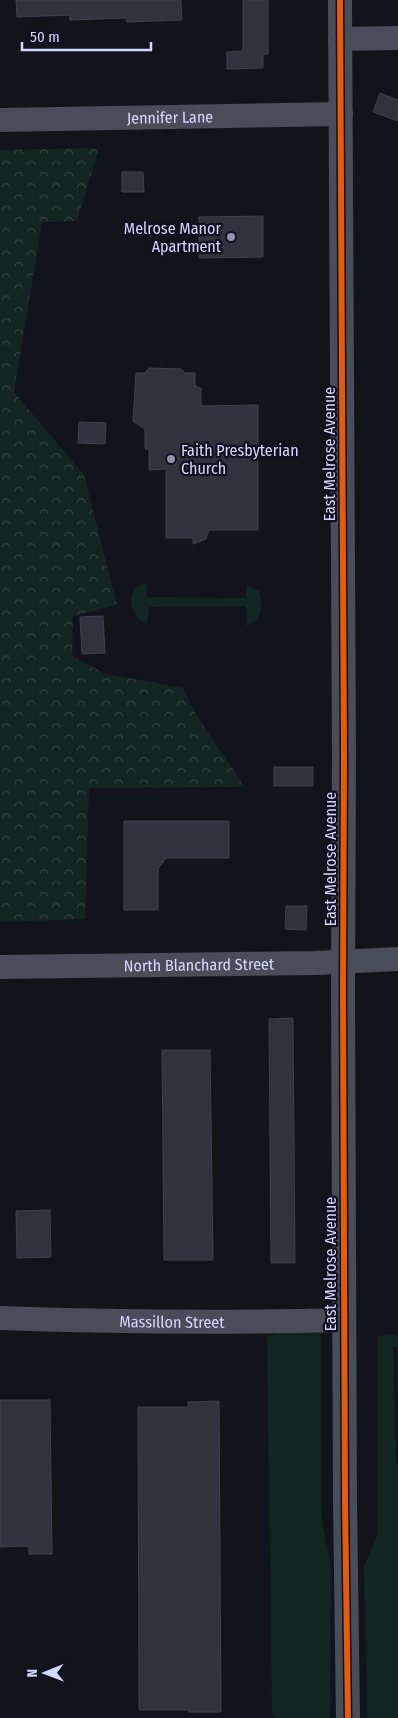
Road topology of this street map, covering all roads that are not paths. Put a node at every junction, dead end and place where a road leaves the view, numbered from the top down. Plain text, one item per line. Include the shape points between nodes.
1 (340, 0) edge
2 (398, 38) edge
3 (340, 39) junction
4 (340, 114) junction
5 (0, 120) edge
6 (398, 959) edge
7 (344, 962) junction
8 (0, 967) edge
9 (0, 1318) edge
10 (344, 1320) junction
11 (348, 1718) edge

1 - 3 street, East Melrose Avenue
2 - 3 street
3 - 4 street, East Melrose Avenue
4 - 5 street, Jennifer Lane
4 - 7 street, East Melrose Avenue
6 - 7 street, North Blanchard Street
7 - 8 street, North Blanchard Street
7 - 10 street, East Melrose Avenue
9 - 10 street, Massillon Street via 109,1322
10 - 11 street, East Melrose Avenue

